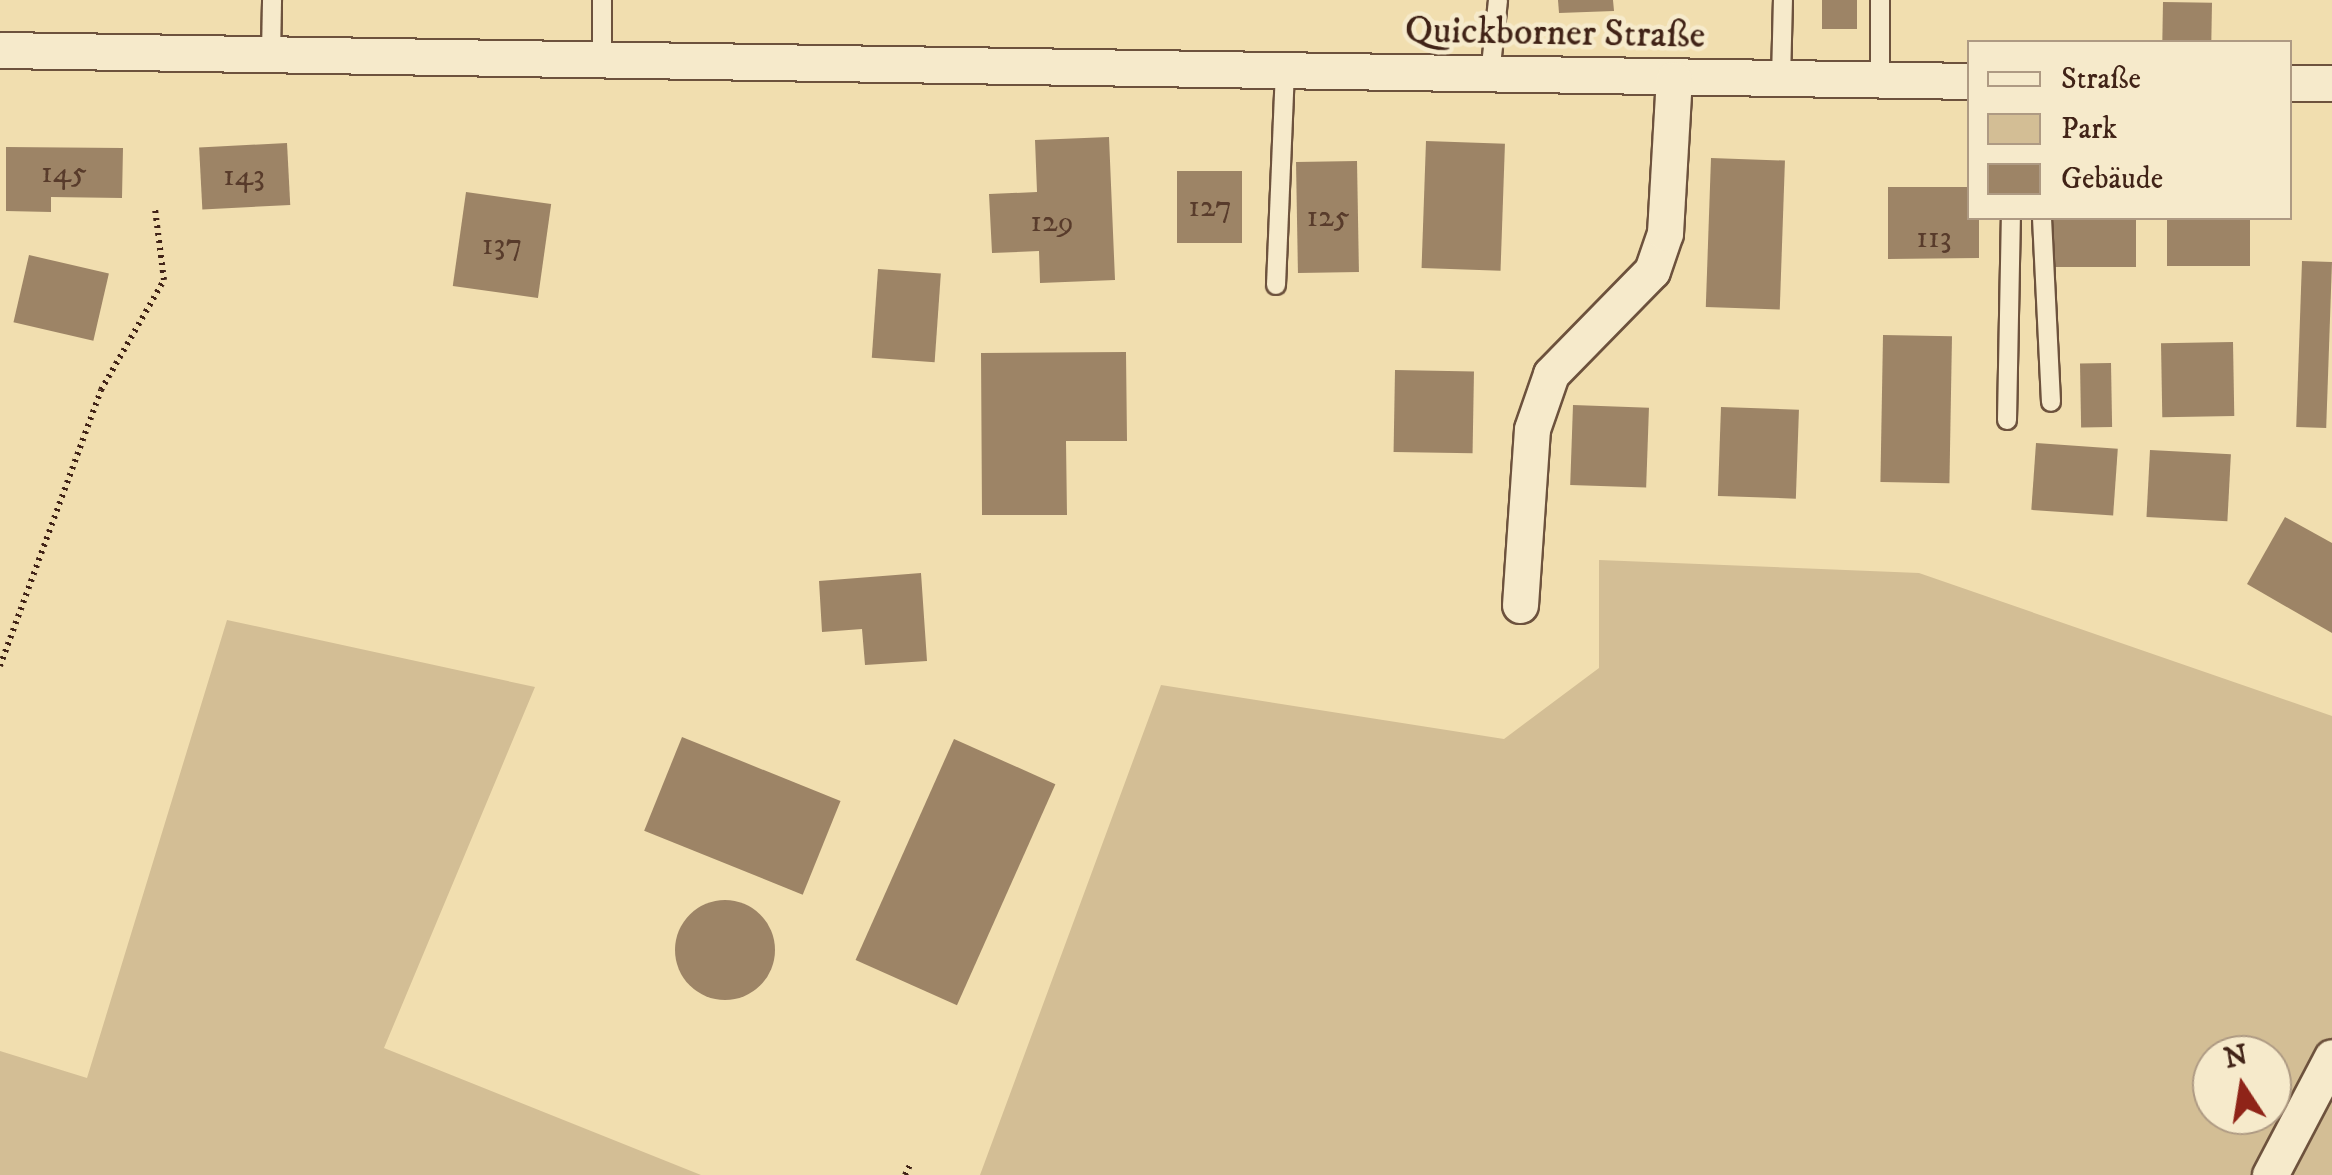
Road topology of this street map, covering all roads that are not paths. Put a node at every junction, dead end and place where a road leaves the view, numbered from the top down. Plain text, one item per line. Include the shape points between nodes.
1 (272, 0) edge
2 (602, 0) edge
3 (1498, 0) edge
4 (1784, 0) edge
5 (1880, 0) edge
6 (0, 50) edge
7 (270, 54) junction
8 (602, 60) junction
9 (1285, 72) junction
10 (1490, 75) junction
11 (1674, 79) junction
12 (1781, 80) junction
13 (1880, 80) junction
14 (1967, 81) edge
15 (2292, 83) edge
16 (2332, 84) edge
17 (2011, 220) edge
18 (2042, 220) edge
19 (1276, 285) dead end
20 (2050, 402) dead end
21 (2006, 420) dead end
22 (1520, 605) dead end
23 (2332, 1057) edge
24 (2270, 1175) edge

1 - 7 lane
2 - 8 lane
3 - 10 lane
4 - 12 lane
5 - 13 lane
6 - 7 street, Quickborner Straße
7 - 8 street, Quickborner Straße
8 - 9 street, Quickborner Straße
9 - 10 street, Quickborner Straße
9 - 19 lane
10 - 11 street, Quickborner Straße
11 - 12 street, Quickborner Straße
11 - 22 street via 1665,233 1652,271 1551,374 1532,429
12 - 13 street, Quickborner Straße
13 - 14 street, Quickborner Straße
15 - 16 street
17 - 21 lane
18 - 20 lane
23 - 24 street

